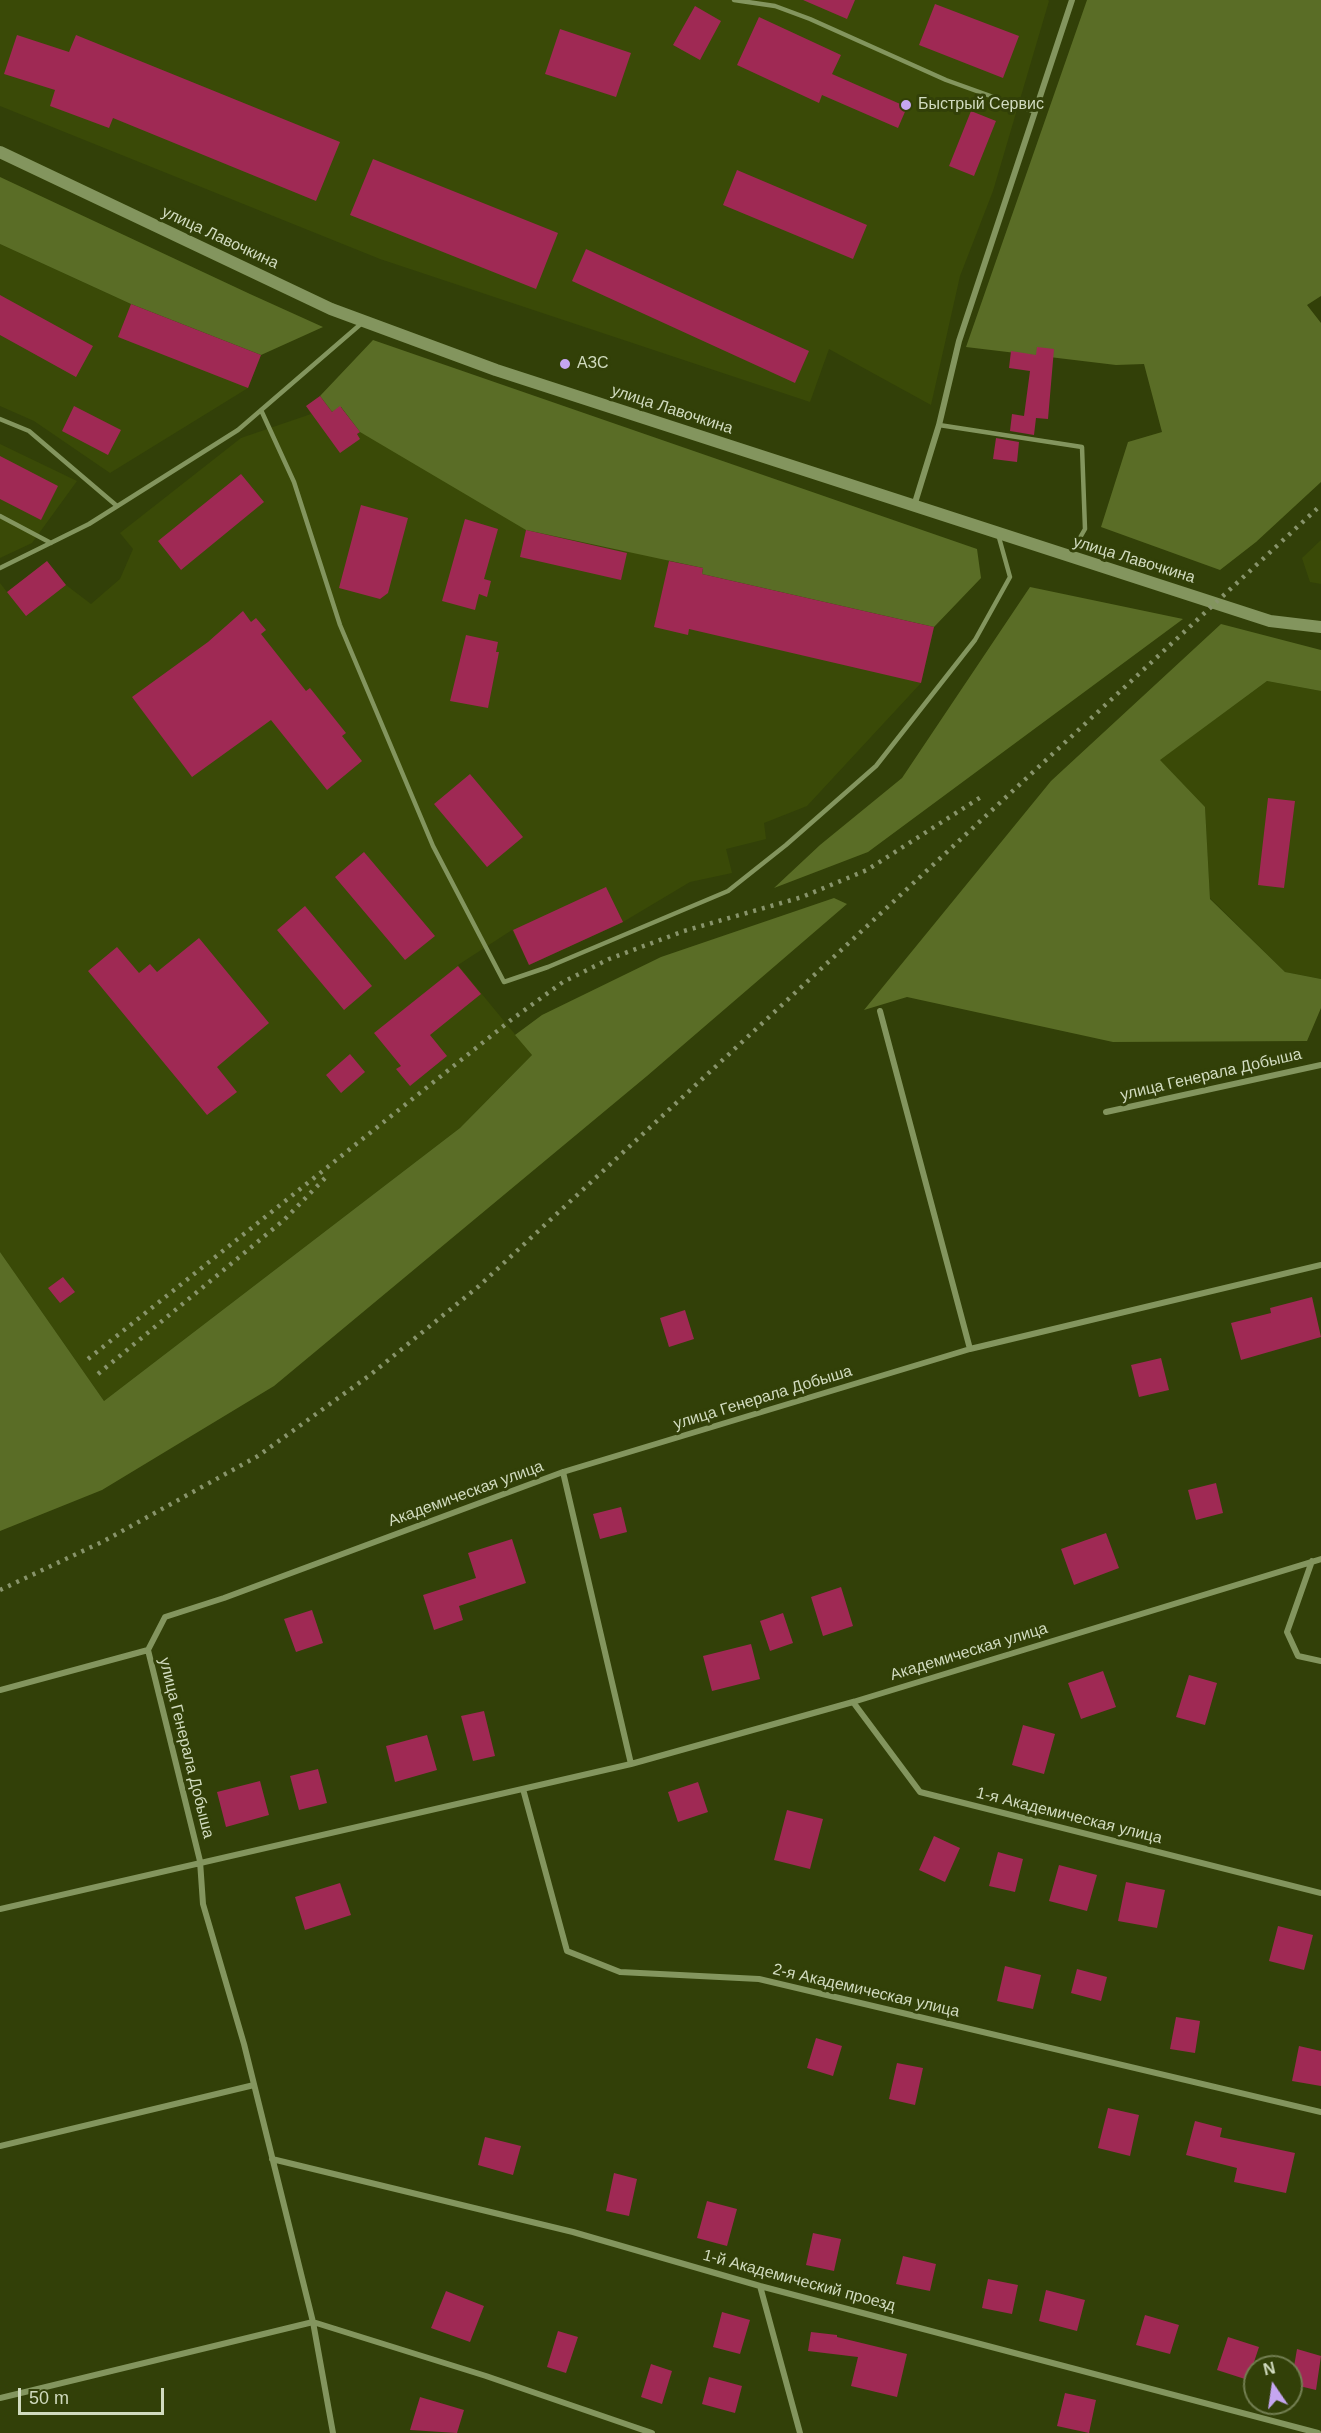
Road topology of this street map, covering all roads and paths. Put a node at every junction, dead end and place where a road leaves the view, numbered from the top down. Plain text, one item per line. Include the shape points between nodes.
1 (734, 0) edge
2 (1072, 0) edge
3 (1035, 112) junction
4 (0, 152) edge
5 (364, 321) junction
6 (261, 410) junction
7 (0, 419) edge
8 (939, 425) junction
9 (117, 506) junction
10 (914, 506) junction
11 (0, 516) edge
12 (998, 534) junction
13 (51, 543) junction
14 (1069, 558) junction
15 (0, 568) edge
16 (1321, 627) edge
17 (880, 1011) dead end
18 (1321, 1065) edge
19 (1106, 1112) dead end
20 (1321, 1265) edge
21 (970, 1349) junction
22 (563, 1472) junction
23 (1321, 1558) edge
24 (1312, 1561) junction
25 (148, 1650) junction
26 (1321, 1661) edge
27 (0, 1690) edge
28 (853, 1702) junction
29 (631, 1764) junction
30 (523, 1789) junction
31 (200, 1861) junction
32 (1321, 1893) edge
33 (0, 1909) edge
34 (254, 2085) junction
35 (1321, 2112) edge
36 (0, 2146) edge
37 (272, 2159) junction
38 (760, 2286) junction
39 (312, 2322) junction
40 (0, 2398) edge
41 (333, 2433) edge
42 (652, 2433) edge
43 (800, 2433) edge
44 (1318, 2433) edge

1 - 3 lane via 775,6 810,19 946,80
2 - 3 street
3 - 8 street via 959,341
4 - 5 main road, улица Лавочкина via 331,309
5 - 6 lane
5 - 10 main road, улица Лавочкина via 496,370
6 - 9 lane via 238,430
6 - 12 lane via 294,482 340,625 424,825 504,982 728,891 876,766 975,640 1010,577
7 - 9 lane via 29,431
8 - 10 street
8 - 14 lane via 1082,447 1085,528
9 - 13 lane
10 - 12 main road, улица Лавочкина
11 - 13 lane
12 - 14 main road, улица Лавочкина
13 - 15 lane
14 - 16 main road, улица Лавочкина via 1131,574 1270,621
17 - 21 street
18 - 19 street, улица Генерала Добыша
20 - 21 street, улица Генерала Добыша
21 - 22 street, улица Генерала Добыша
22 - 25 street, Академическая улица via 165,1617
22 - 29 street, Академическая улица
23 - 24 street, Академическая улица
24 - 26 street via 1287,1632 1298,1656
24 - 28 street, Академическая улица
25 - 27 street, улица Генерала Добыша
25 - 31 street, улица Генерала Добыша
28 - 29 street, Академическая улица
28 - 32 street, 1-я Академическая улица via 920,1792
29 - 30 street, Академическая улица
30 - 31 street, Академическая улица
30 - 35 street, 2-я Академическая улица via 567,1951 620,1972 759,1979
31 - 33 street, Академическая улица
31 - 34 street, улица Генерала Добыша via 203,1904
34 - 36 street
34 - 37 street, улица Генерала Добыша
37 - 38 street, 1-й Академический проезд via 573,2232
37 - 39 street, улица Генерала Добыша
38 - 43 street
38 - 44 street, 1-й Академический проезд
39 - 40 street
39 - 41 street, улица Генерала Добыша
39 - 42 street

